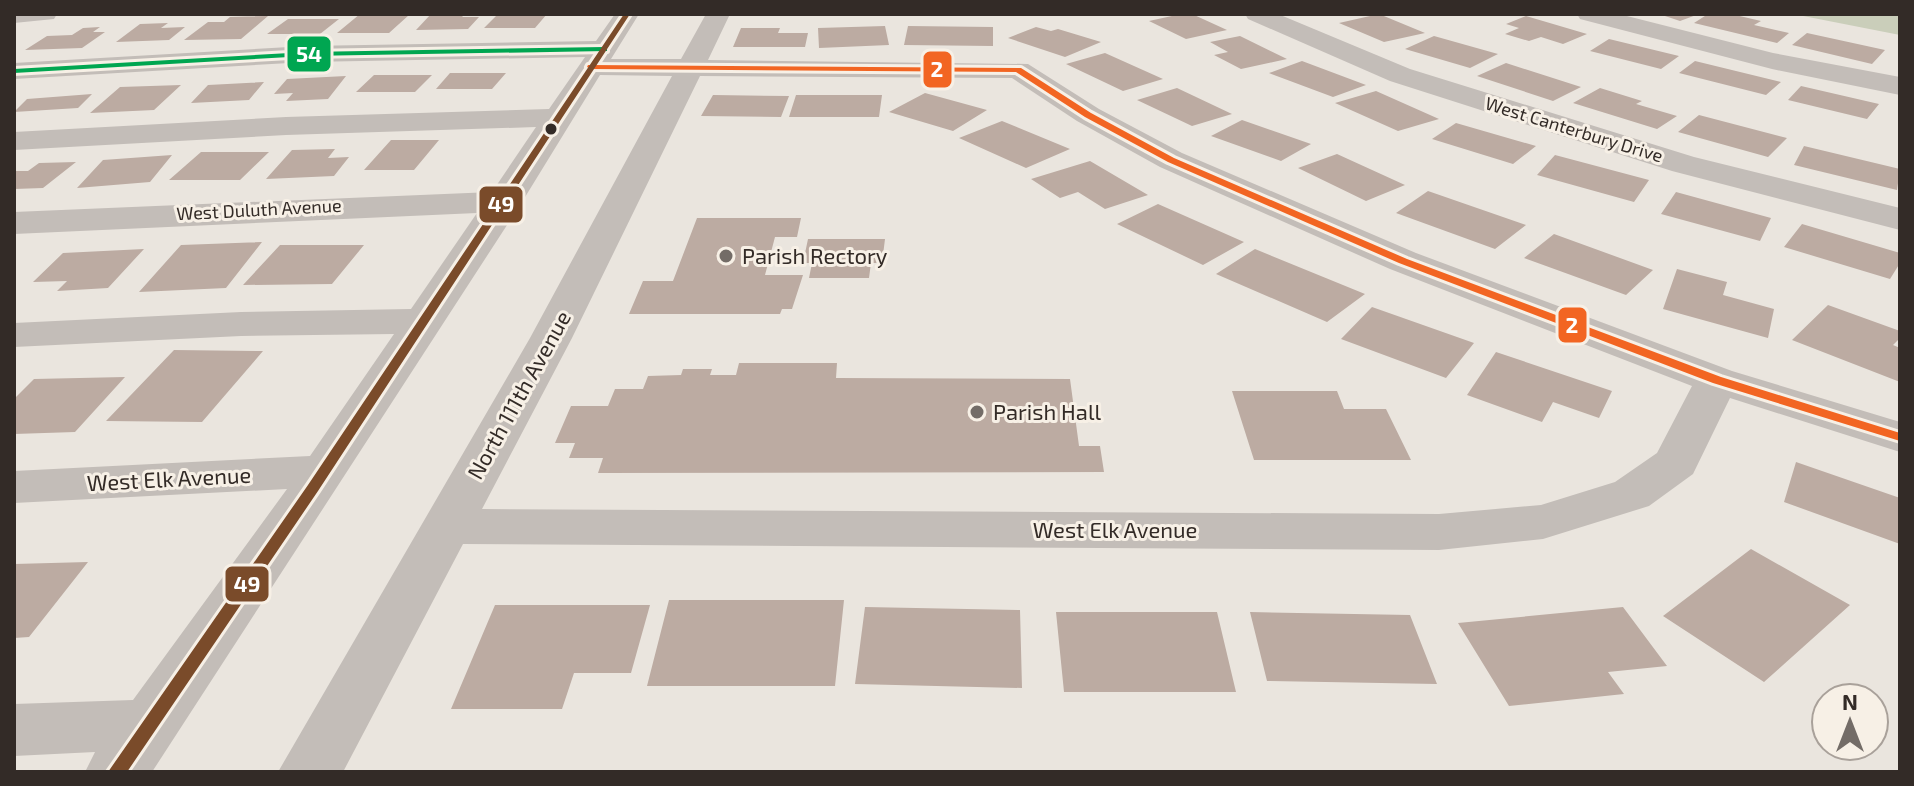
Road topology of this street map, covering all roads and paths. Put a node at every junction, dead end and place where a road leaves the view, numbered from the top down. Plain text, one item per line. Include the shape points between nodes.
1 (45, 14) edge
2 (627, 14) edge
3 (718, 14) edge
4 (1257, 14) edge
5 (1589, 14) edge
6 (14, 16) edge
7 (597, 58) junction
8 (691, 68) junction
9 (14, 71) edge
10 (1900, 86) edge
11 (558, 118) junction
12 (14, 141) edge
13 (505, 202) junction
14 (1900, 219) edge
15 (14, 223) edge
16 (425, 321) junction
17 (14, 335) edge
18 (1717, 380) junction
19 (1900, 437) edge
20 (323, 471) junction
21 (14, 487) edge
22 (446, 526) junction
23 (14, 730) edge
24 (133, 749) edge
25 (310, 772) edge

1 - 6 street
2 - 7 street
3 - 8 street, North 111th Avenue
4 - 14 street, West Canterbury Drive via 1415,80 1683,164
5 - 10 street via 1772,61
7 - 8 street
7 - 9 street via 307,54
7 - 11 street
8 - 18 street via 1018,70 1184,166 1403,261
8 - 22 street, North 111th Avenue
11 - 12 street via 213,128
11 - 13 street
13 - 15 street, West Duluth Avenue
13 - 16 street
16 - 17 street
16 - 20 street
18 - 19 street
18 - 22 street, West Elk Avenue via 1676,463 1632,494 1543,522 1439,532
20 - 21 street, West Elk Avenue
20 - 24 street
22 - 25 street, North 111th Avenue
23 - 24 street

